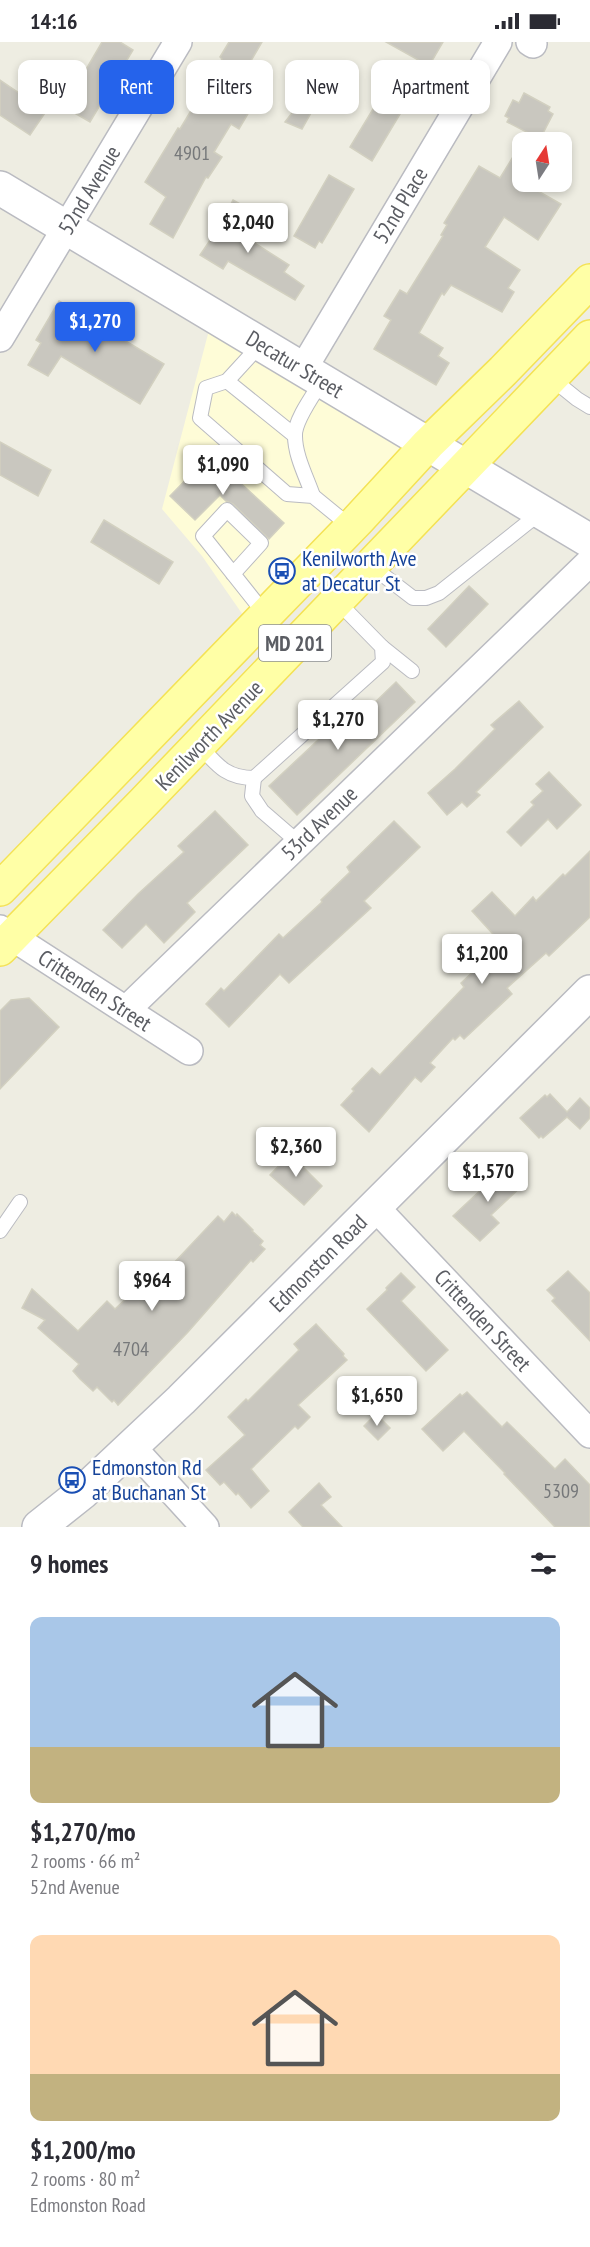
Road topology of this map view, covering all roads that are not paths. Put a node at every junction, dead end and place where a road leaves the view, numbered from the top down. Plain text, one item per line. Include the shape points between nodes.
1 (178, 42) edge
2 (498, 42) edge
3 (0, 188) edge
4 (66, 228) junction
5 (590, 281) edge
6 (590, 337) edge
7 (0, 338) edge
8 (261, 344) junction
9 (312, 375) junction
10 (551, 378) junction
11 (227, 381) junction
12 (590, 407) edge
13 (294, 435) junction
14 (428, 444) junction
15 (466, 467) junction
16 (313, 496) junction
17 (541, 512) junction
18 (351, 527) junction
19 (587, 540) edge
20 (370, 565) junction
21 (233, 574) junction
22 (336, 600) junction
23 (265, 614) junction
24 (382, 647) junction
25 (412, 671) dead end
26 (199, 745) junction
27 (254, 778) junction
28 (299, 843) junction
29 (0, 890) edge
30 (4, 938) edge
31 (590, 992) edge
32 (126, 1010) junction
33 (189, 1051) dead end
34 (20, 1202) dead end
35 (375, 1207) junction
36 (0, 1231) edge
37 (590, 1434) edge
38 (131, 1446) junction
39 (39, 1527) edge
40 (205, 1527) edge

1 - 4 street, 52nd Avenue
2 - 9 street, 52nd Place
3 - 4 street, Decatur Street
4 - 7 street, 52nd Avenue
4 - 8 street, Decatur Street
5 - 14 main road, Kenilworth Avenue / MD 201
6 - 10 main road, Kenilworth Avenue / MD 201
8 - 9 street, Decatur Street
8 - 11 lane
9 - 13 lane
9 - 14 street, Decatur Street
10 - 12 lane
10 - 15 main road, Kenilworth Avenue / MD 201
11 - 13 lane
11 - 16 lane via 206,388 200,417 287,494
13 - 16 lane
14 - 15 street, Decatur Street
14 - 18 main road, Kenilworth Avenue / MD 201
15 - 17 street, Decatur Street
15 - 20 main road, Kenilworth Avenue / MD 201
16 - 18 lane
17 - 19 street, Decatur Street
17 - 20 lane via 439,593 426,598 413,598
18 - 23 main road, Kenilworth Avenue / MD 201
19 - 28 street, 53rd Avenue
20 - 22 main road, Kenilworth Avenue / MD 201
21 - 21 lane via 203,536 227,510 261,543
21 - 23 lane
22 - 24 lane
22 - 26 main road, Kenilworth Avenue / MD 201
23 - 29 main road, Kenilworth Avenue / MD 201
24 - 25 lane
24 - 27 lane via 383,662
26 - 27 lane via 224,772
26 - 30 main road, Kenilworth Avenue / MD 201
27 - 28 lane via 252,796 262,811
28 - 32 street, 53rd Avenue
30 - 32 street, Crittenden Street
31 - 35 street, Edmonston Road
32 - 33 street, Crittenden Street
34 - 36 lane
35 - 37 street, Crittenden Street
35 - 38 street, Edmonston Road
38 - 39 street, Edmonston Road
38 - 40 street

